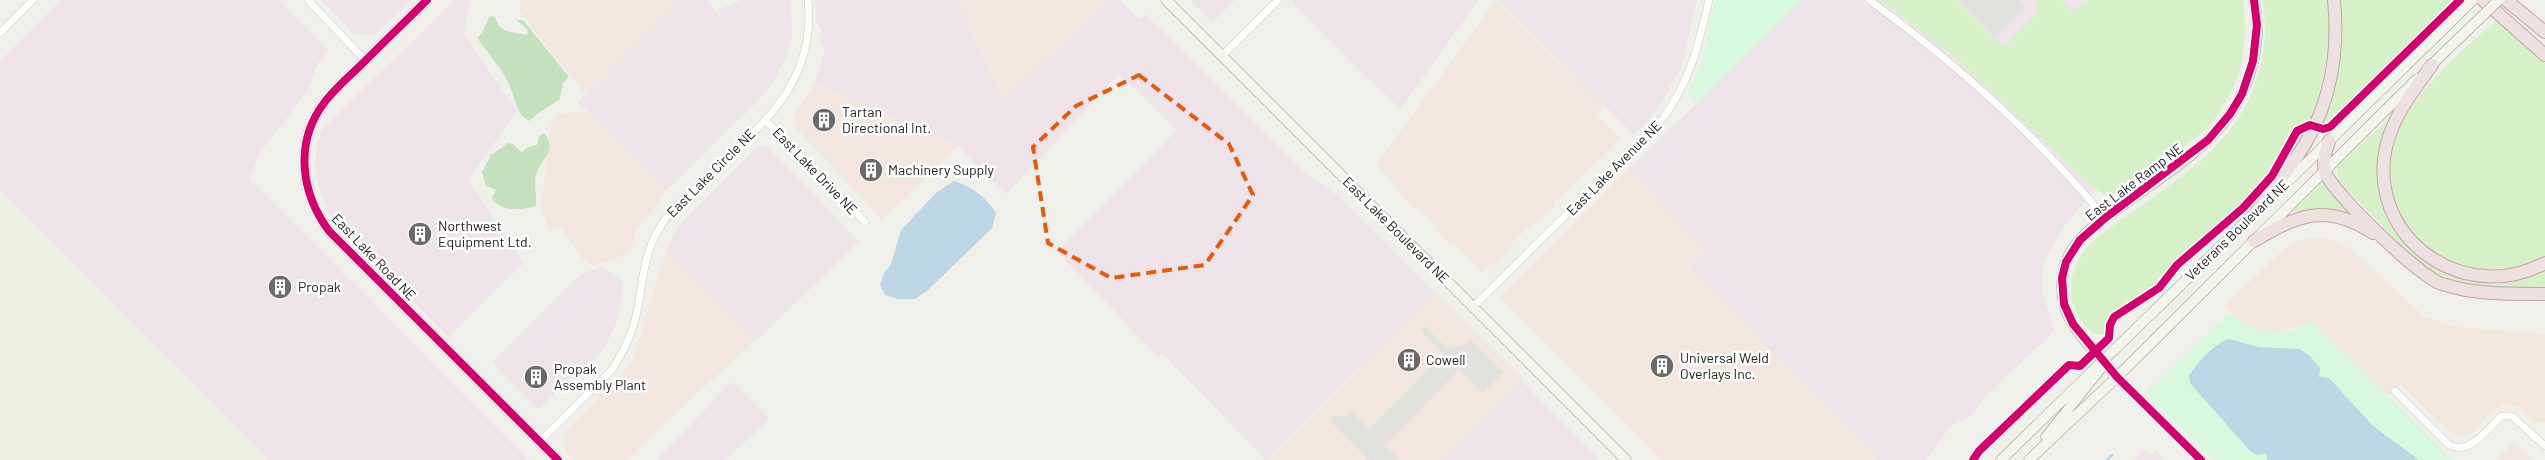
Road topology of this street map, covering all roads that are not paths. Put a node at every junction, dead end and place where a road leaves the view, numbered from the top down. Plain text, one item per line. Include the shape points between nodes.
1 (33, 0) edge
2 (308, 0) edge
3 (427, 0) edge
4 (808, 0) edge
5 (1166, 0) edge
6 (1278, 0) edge
7 (1708, 0) edge
8 (1869, 0) edge
9 (2254, 0) edge
10 (2334, 0) edge
11 (2474, 0) edge
12 (2483, 0) edge
13 (2499, 0) edge
14 (2506, 0) edge
15 (2545, 32) edge
16 (0, 33) edge
17 (2545, 55) edge
18 (1222, 56) junction
19 (365, 60) junction
20 (2432, 65) junction
21 (765, 120) junction
22 (2329, 141) junction
23 (2325, 170) junction
24 (2258, 210) junction
25 (2105, 218) junction
26 (865, 222) dead end
27 (2254, 241) junction
28 (2395, 250) junction
29 (2545, 263) edge
30 (2545, 294) edge
31 (1473, 307) junction
32 (2104, 360) junction
33 (2117, 377) junction
34 (2395, 391) dead end
35 (540, 442) junction
36 (2545, 446) edge
37 (558, 460) edge
38 (1626, 460) edge
39 (2001, 460) edge
40 (2028, 460) edge
41 (2200, 460) edge

1 - 16 street
2 - 19 street
3 - 19 main road, East Lake Road NE
4 - 21 street, East Lake Circle NE via 809,33 803,61 783,99
5 - 18 main road, East Lake Boulevard NE
6 - 18 street
7 - 31 street, East Lake Avenue NE via 1691,69 1661,121
8 - 25 street via 1959,70 2063,170
9 - 25 main road, East Lake Ramp NE via 2257,25 2253,61 2242,94 2230,114 2203,144
10 - 24 highway via 2335,60 2328,91 2306,143
11 - 22 main road, Veterans Boulevard NE
12 - 17 highway
13 - 20 main road, Veterans Boulevard NE, bridge
14 - 15 highway
18 - 31 main road, East Lake Boulevard NE
19 - 35 main road, East Lake Road NE via 323,104 309,132 304,155 305,176 314,208 329,231
20 - 23 main road, Veterans Boulevard NE
20 - 29 highway via 2389,132 2384,159 2384,182 2390,207 2402,229 2421,251 2445,267 2470,275 2490,278 2517,275
21 - 26 street, East Lake Drive NE
21 - 35 street, East Lake Circle NE via 666,218 651,244 634,323 620,358
22 - 23 highway via 2323,163
22 - 24 main road, Veterans Boulevard NE
23 - 27 main road, Veterans Boulevard NE
23 - 28 highway via 2330,182
24 - 32 main road, Veterans Boulevard NE
25 - 32 main road, East Lake Ramp NE via 2072,249 2066,262 2062,292 2073,324
27 - 28 highway via 2286,222 2307,215 2324,214 2362,226
27 - 33 main road, Veterans Boulevard NE
28 - 30 highway via 2440,283 2494,294
31 - 38 main road, East Lake Boulevard NE
32 - 33 main road, East Lake Ramp NE
32 - 39 main road, Veterans Boulevard NE
32 - 40 main road via 2094,380
33 - 40 main road, Veterans Boulevard NE
33 - 41 street
34 - 36 street via 2449,445 2458,450 2468,447 2502,416 2512,416
35 - 37 main road, East Lake Road NE

